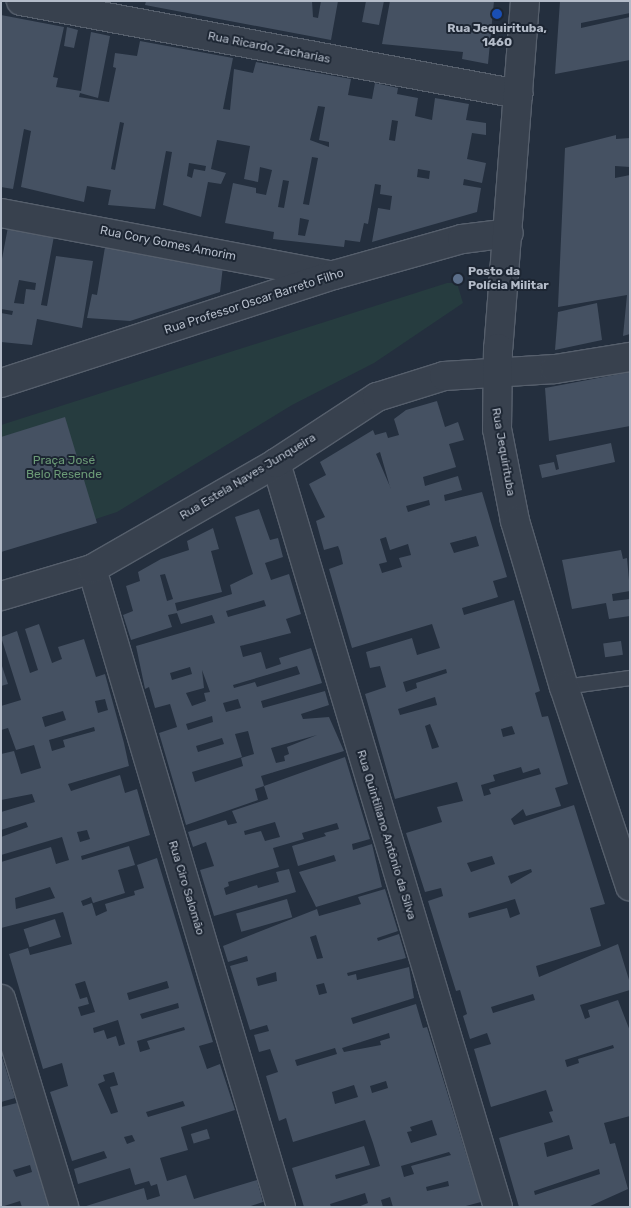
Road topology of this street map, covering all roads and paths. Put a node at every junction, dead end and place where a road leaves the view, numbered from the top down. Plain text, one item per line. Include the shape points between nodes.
1 (21, 1) edge
2 (525, 1) edge
3 (518, 94) junction
4 (1, 213) edge
5 (509, 232) junction
6 (334, 275) junction
7 (630, 357) edge
8 (496, 371) junction
9 (1, 383) edge
10 (276, 462) junction
11 (92, 569) junction
12 (1, 596) edge
13 (630, 678) edge
14 (564, 687) junction
15 (630, 886) edge
16 (1, 999) edge
17 (64, 1207) edge
18 (281, 1207) edge
19 (498, 1207) edge

1 - 3 street, Rua Ricardo Zacharias
2 - 3 street, Rua Jequirituba
3 - 5 street, Rua Jequirituba
4 - 6 street, Rua Cory Gomes Amorim
5 - 6 street, Rua Professor Oscar Barreto Filho via 462,239
5 - 8 street, Rua Jequirituba
6 - 9 street, Rua Professor Oscar Barreto Filho
7 - 8 street, Rua Estela Naves Junqueira via 555,369
8 - 10 street, Rua Estela Naves Junqueira via 444,376 377,397
8 - 14 street, Rua Jequirituba via 497,429 515,521
10 - 11 street, Rua Estela Naves Junqueira
10 - 19 street, Rua Quintiliano Antônio da Silva
11 - 12 street, Rua Estela Naves Junqueira
11 - 18 street, Rua Ciro Salomão
13 - 14 lane
14 - 15 street, Rua Jequirituba
16 - 17 street

